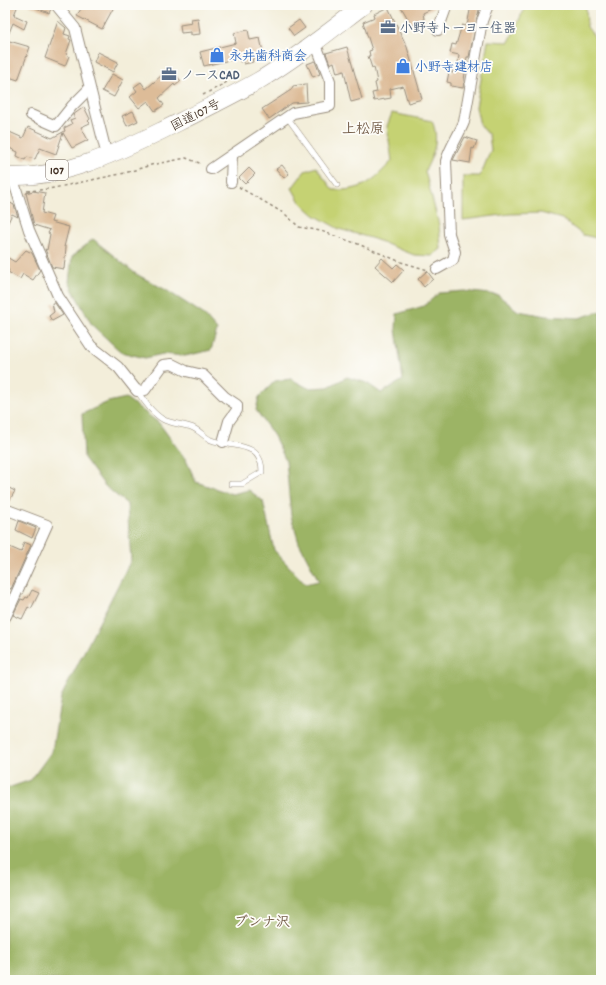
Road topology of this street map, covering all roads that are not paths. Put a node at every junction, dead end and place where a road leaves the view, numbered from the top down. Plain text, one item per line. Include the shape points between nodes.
1 (56, 5) edge
2 (364, 5) edge
3 (447, 5) edge
4 (488, 5) edge
5 (438, 30) dead end
6 (315, 42) junction
7 (89, 89) junction
8 (31, 115) dead end
9 (287, 117) junction
10 (232, 155) junction
11 (107, 156) junction
12 (211, 169) road end
13 (12, 181) edge
14 (231, 182) road end
15 (337, 185) dead end
16 (437, 269) road end
17 (137, 391) junction
18 (223, 442) junction
19 (231, 484) dead end
20 (5, 509) edge
21 (6, 616) edge

1 - 7 street via 75,28
2 - 6 highway, 国道107号 / 107
3 - 5 street
4 - 16 street via 482,21 464,122 446,160 449,234 455,252 453,260
6 - 9 street via 330,81 330,106 293,113
6 - 11 highway, 国道107号 / 107 via 259,80
7 - 8 street via 56,126
7 - 11 street
9 - 10 street
9 - 15 lane
10 - 12 street
10 - 14 street
11 - 13 highway, 国道107号 / 107
13 - 17 street via 29,230 58,296 90,346 118,367
17 - 18 lane via 157,416 193,427 212,440
17 - 18 street via 145,390 164,365 172,364 203,375 237,406 229,421
18 - 19 lane via 247,448 257,455 262,463 262,472 255,478 242,484
20 - 21 street via 47,525

